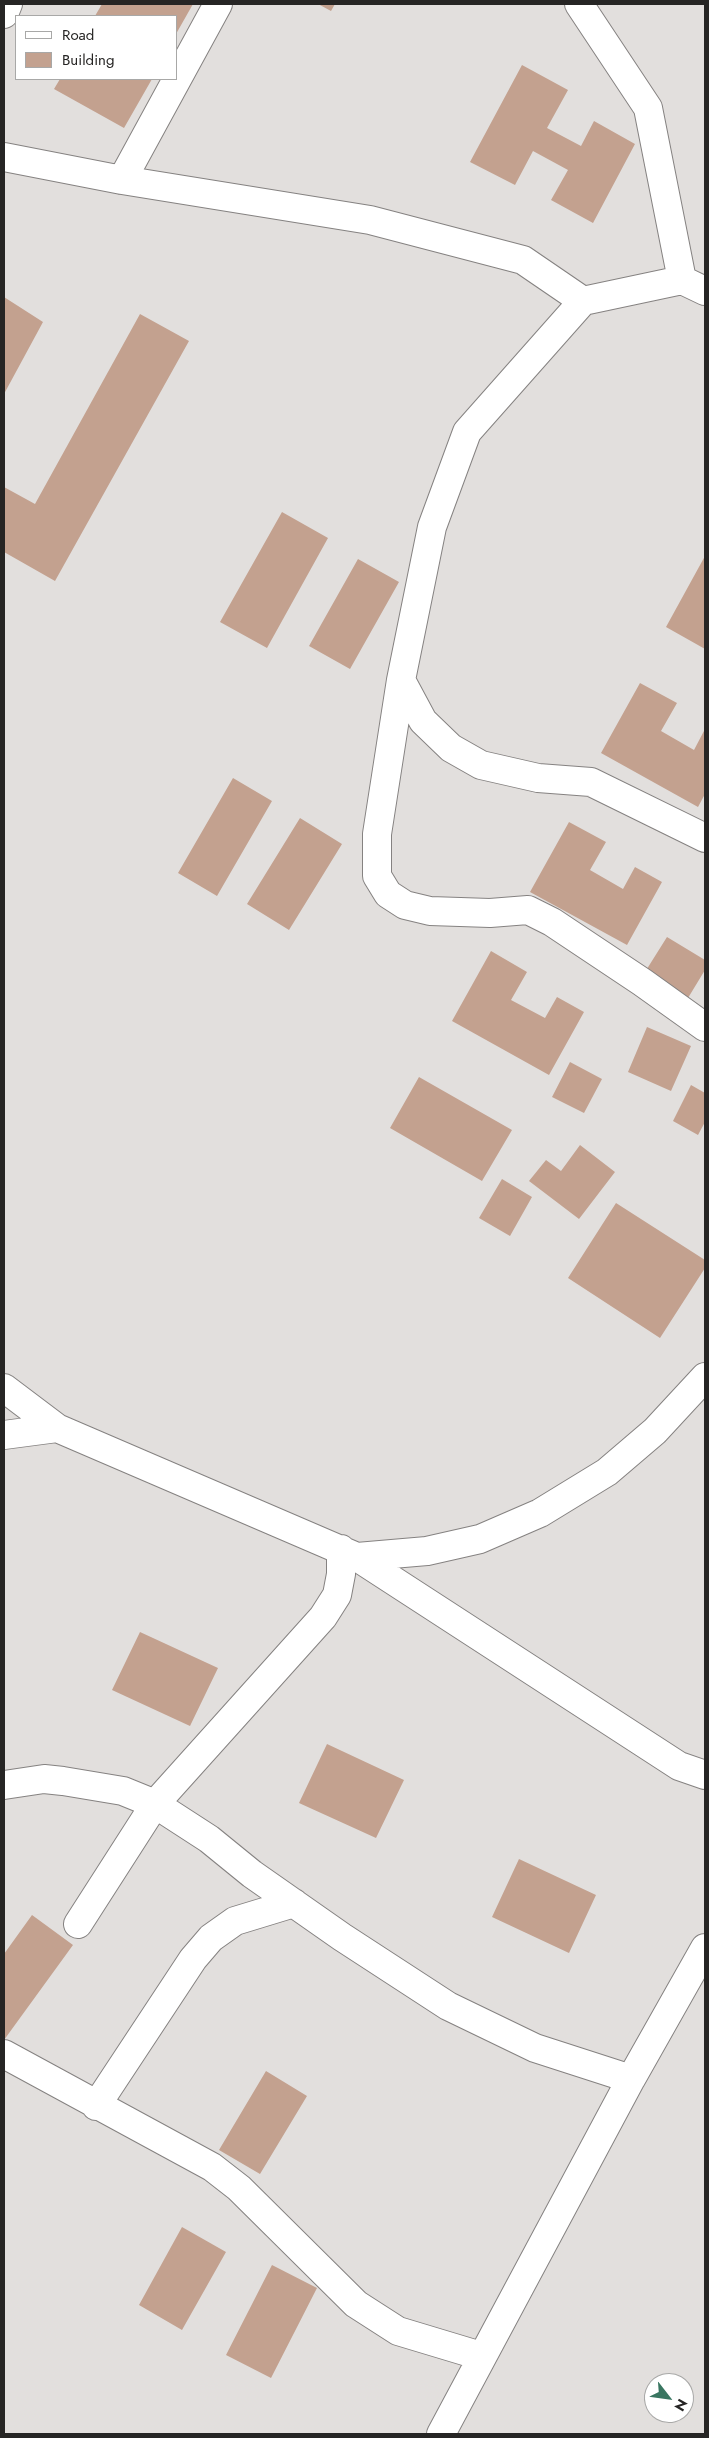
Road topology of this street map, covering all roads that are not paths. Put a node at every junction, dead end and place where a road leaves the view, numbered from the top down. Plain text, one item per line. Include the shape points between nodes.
1 (8, 4) edge
2 (218, 4) edge
3 (579, 4) edge
4 (4, 14) edge
5 (178, 77) edge
6 (177, 80) edge
7 (4, 157) edge
8 (122, 180) junction
9 (693, 285) edge
10 (583, 301) junction
11 (401, 680) junction
12 (705, 838) edge
13 (705, 1027) edge
14 (705, 1377) edge
15 (4, 1388) edge
16 (57, 1428) junction
17 (4, 1435) edge
18 (349, 1553) junction
19 (705, 1775) edge
20 (4, 1785) edge
21 (155, 1804) junction
22 (294, 1903) junction
23 (78, 1924) dead end
24 (705, 1948) edge
25 (4, 2054) edge
26 (631, 2079) junction
27 (96, 2106) junction
28 (481, 2356) junction
29 (448, 2431) edge

1 - 4 street
2 - 5 street
3 - 9 street via 648,108
6 - 8 street
7 - 8 street
8 - 10 street via 370,220 523,260
9 - 10 street
10 - 11 street via 467,432 432,527
11 - 12 street via 423,721 452,748 481,765 538,778 590,782
11 - 13 street via 377,834 377,876 388,894 405,905 430,911 490,913 528,910 552,922
14 - 18 street via 655,1431 607,1472 540,1513 480,1539 427,1551
15 - 16 street
16 - 17 street
16 - 18 street
18 - 19 street via 679,1766
18 - 21 street via 337,1595 323,1617
20 - 21 street via 44,1779 63,1781 123,1791
21 - 22 street via 209,1839
21 - 23 street
22 - 26 street via 448,2006 535,2048
22 - 27 street via 235,1921 211,1938
24 - 26 street
25 - 27 street
26 - 28 street
27 - 28 street via 219,2172 356,2304 398,2330
28 - 29 street

